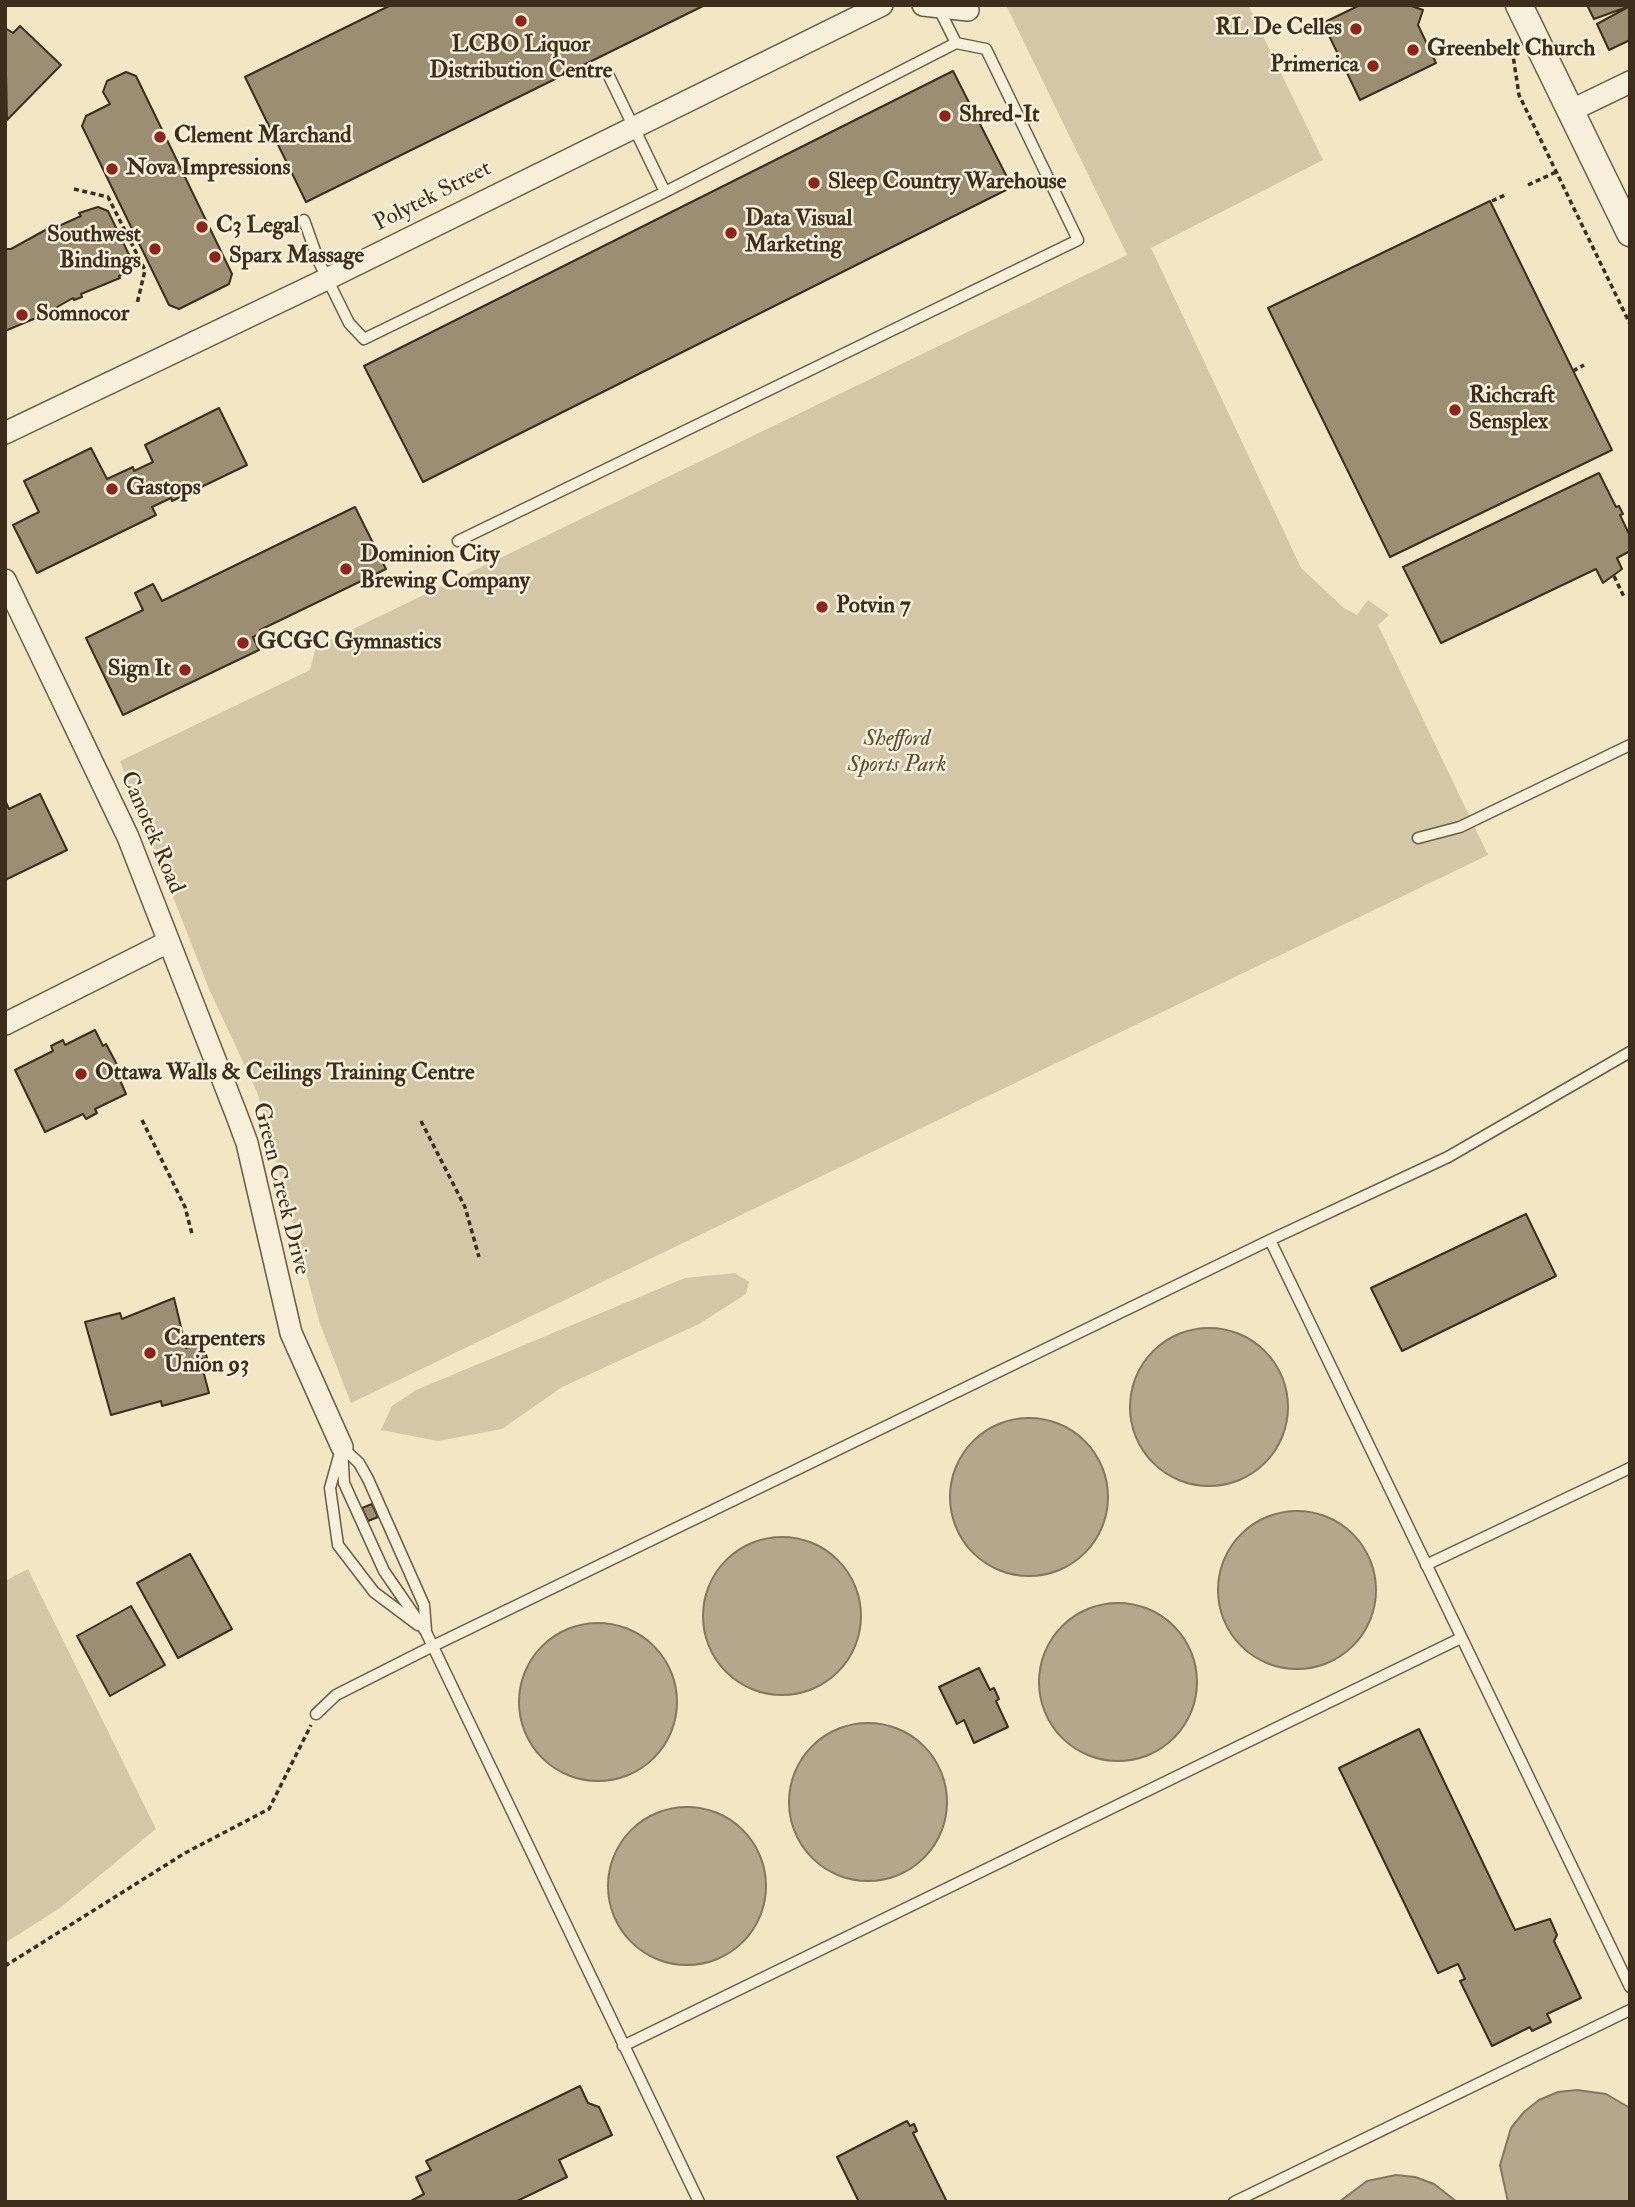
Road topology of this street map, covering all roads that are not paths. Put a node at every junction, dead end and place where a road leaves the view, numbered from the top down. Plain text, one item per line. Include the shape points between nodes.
1 (882, 5) edge
2 (1519, 5) edge
3 (933, 6) edge
4 (968, 10) dead end
5 (956, 43) junction
6 (607, 72) dead end
7 (1630, 82) edge
8 (1570, 111) junction
9 (632, 127) junction
10 (664, 192) junction
11 (304, 220) dead end
12 (1630, 233) edge
13 (329, 278) junction
14 (5, 432) edge
15 (458, 541) dead end
16 (5, 580) edge
17 (1630, 745) edge
18 (1418, 838) dead end
19 (168, 942) junction
20 (5, 1024) edge
21 (1630, 1052) edge
22 (1270, 1240) junction
23 (342, 1447) junction
24 (1630, 1468) edge
25 (1426, 1565) junction
26 (426, 1632) junction
27 (1461, 1638) junction
28 (433, 1647) junction
29 (316, 1714) road end
30 (1630, 1987) edge
31 (1630, 2010) edge
32 (623, 2046) junction
33 (699, 2202) edge
34 (1234, 2202) edge

1 - 9 street, Polytek Street
2 - 8 street
3 - 4 street
3 - 5 lane
5 - 10 lane
5 - 15 lane via 986,49 1078,240
6 - 9 lane
7 - 8 street
8 - 12 street
9 - 10 lane
9 - 13 street, Polytek Street
10 - 13 lane via 365,339 349,323
11 - 13 lane
13 - 14 street, Polytek Street
16 - 19 street, Canotek Road via 128,837
17 - 18 lane via 1460,827
19 - 20 street
19 - 23 street, Green Creek Drive via 247,1143 290,1332
21 - 22 lane via 1448,1157
22 - 25 lane
22 - 28 lane
23 - 26 lane via 363,1470 384,1514 424,1605
23 - 26 lane via 344,1483 384,1571
23 - 26 lane via 330,1488 338,1545 374,1592
24 - 25 lane
25 - 27 lane
26 - 28 lane
27 - 30 lane
27 - 32 lane
28 - 29 lane via 336,1695
28 - 32 lane
31 - 34 lane
32 - 33 lane

